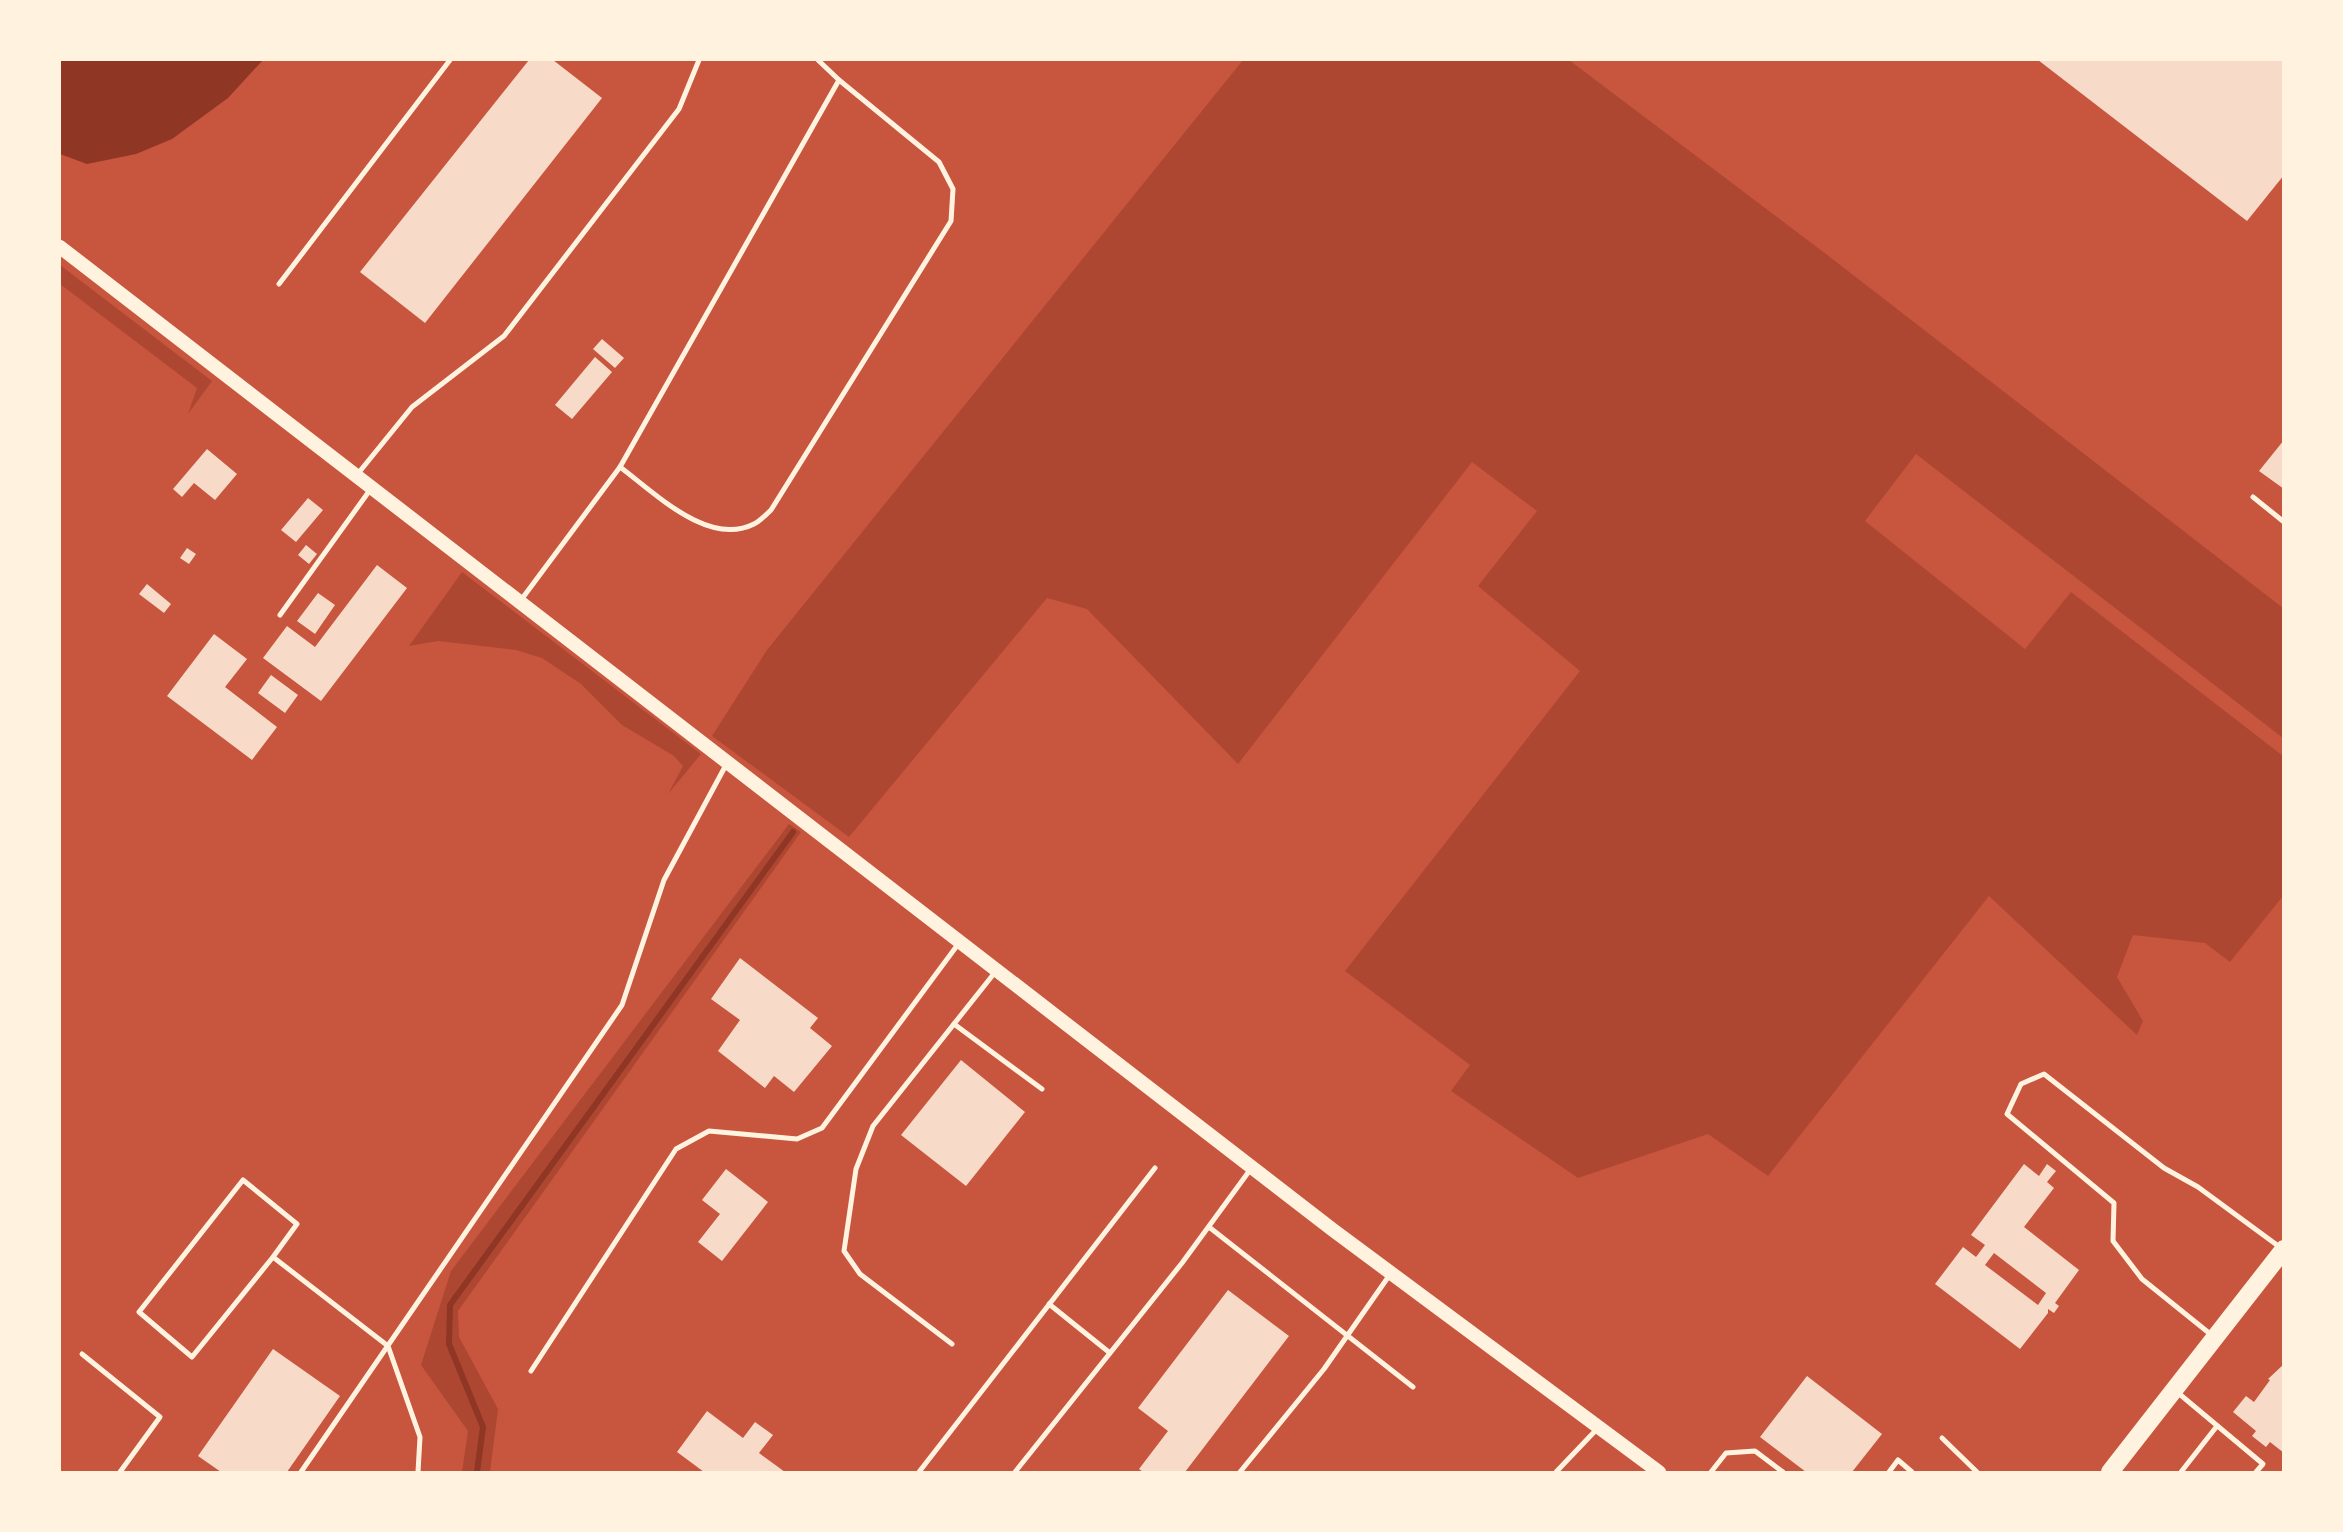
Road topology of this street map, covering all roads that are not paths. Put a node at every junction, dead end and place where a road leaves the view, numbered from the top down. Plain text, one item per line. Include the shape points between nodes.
1 (450, 60) edge
2 (699, 60) edge
3 (818, 60) edge
4 (839, 80) junction
5 (60, 247) edge
6 (279, 284) dead end
7 (620, 467) junction
8 (356, 475) junction
9 (372, 487) junction
10 (2253, 497) dead end
11 (2284, 522) edge
12 (519, 602) junction
13 (280, 615) dead end
14 (727, 763) junction
15 (959, 943) junction
16 (996, 971) junction
17 (954, 1024) junction
18 (1042, 1089) dead end
19 (1252, 1167) junction
20 (1155, 1168) dead end
21 (1209, 1227) junction
22 (2283, 1250) edge
23 (273, 1257) junction
24 (1391, 1273) junction
25 (1049, 1304) junction
26 (1347, 1335) junction
27 (2215, 1338) junction
28 (952, 1344) dead end
29 (388, 1346) junction
30 (1110, 1353) junction
31 (82, 1354) dead end
32 (531, 1370) dead end
33 (1413, 1387) dead end
34 (2175, 1390) junction
35 (2217, 1426) junction
36 (1598, 1427) junction
37 (1942, 1438) dead end
38 (1017, 1470) edge
39 (120, 1472) edge
40 (301, 1472) edge
41 (418, 1472) edge
42 (919, 1472) edge
43 (1026, 1472) edge
44 (1240, 1472) edge
45 (1556, 1472) edge
46 (1659, 1472) edge
47 (1711, 1472) edge
48 (1783, 1472) edge
49 (1889, 1472) edge
50 (1912, 1472) edge
51 (1977, 1472) edge
52 (2110, 1472) edge
53 (2181, 1472) edge
54 (2256, 1472) edge

1 - 6 lane
2 - 8 lane via 679,109 504,336 412,407
3 - 4 lane
4 - 7 lane
4 - 7 lane via 939,162 953,188 951,221 771,510 754,524 724,532 688,518
5 - 8 main road
7 - 12 lane
8 - 9 main road
9 - 12 main road
9 - 13 lane
10 - 11 lane
12 - 14 main road
14 - 15 main road
14 - 29 lane via 664,880 622,1005
15 - 16 main road
15 - 32 lane via 821,1128 797,1139 709,1131 676,1149
16 - 17 lane
16 - 19 main road
17 - 18 lane
17 - 28 lane via 873,1126 856,1169 844,1251 860,1274
19 - 21 lane
19 - 24 main road
20 - 25 lane
21 - 26 lane
21 - 30 lane
22 - 27 main road
22 - 27 lane via 2164,1168 2044,1074 2021,1084 2007,1114 2114,1203 2113,1241 2142,1279
23 - 23 lane via 192,1357 139,1312 243,1180 298,1224
23 - 29 lane
24 - 26 lane
24 - 36 main road
25 - 30 lane
25 - 42 lane
26 - 33 lane
26 - 44 lane
27 - 34 main road
29 - 40 lane
29 - 41 lane via 420,1437
30 - 38 lane
31 - 39 lane via 160,1417
34 - 35 lane
34 - 52 main road
35 - 53 lane
35 - 54 lane via 2263,1464
36 - 45 lane
36 - 46 main road
37 - 51 lane
38 - 43 lane
47 - 48 lane via 1726,1453 1755,1451
49 - 50 lane via 1898,1460

